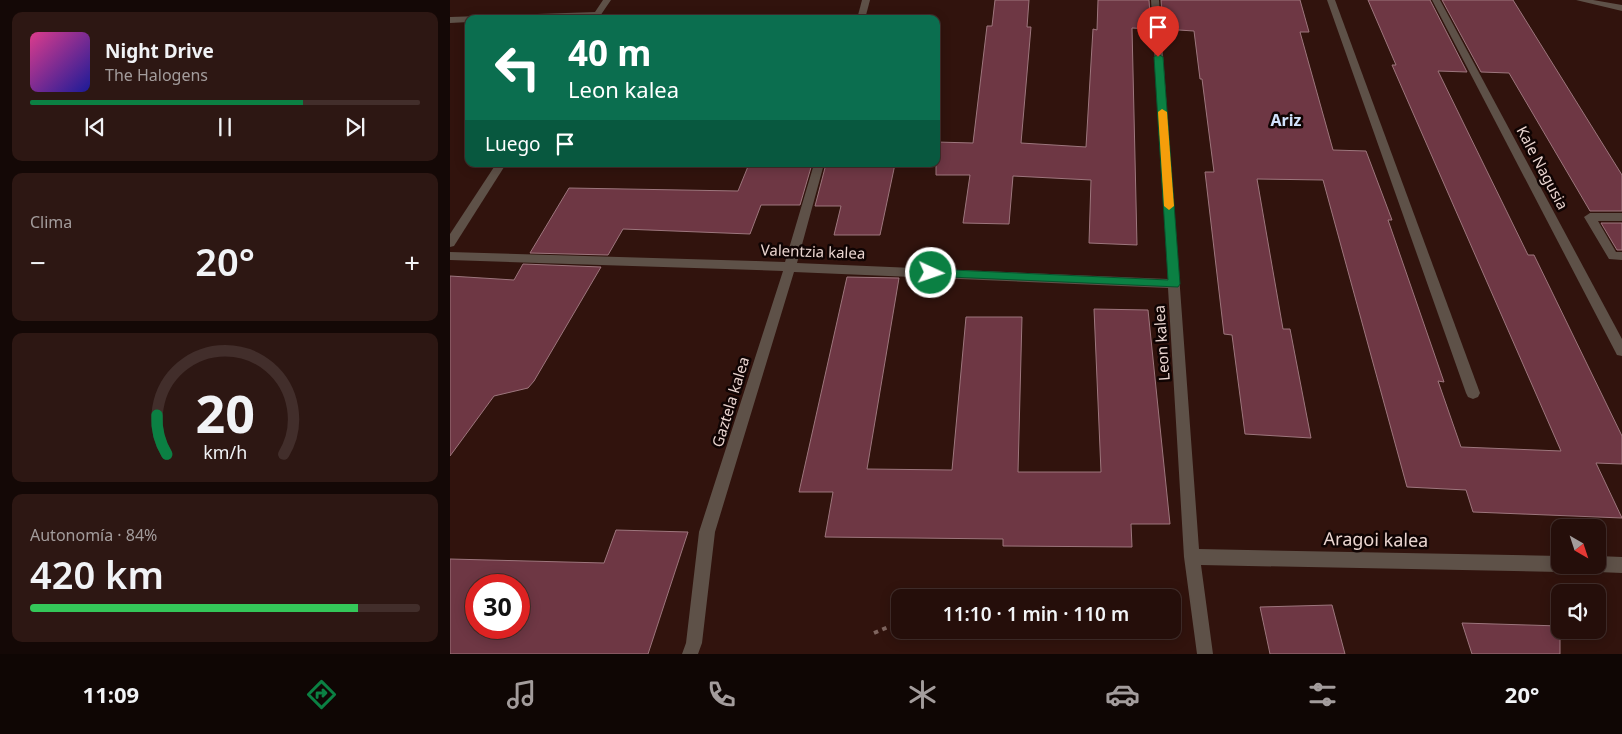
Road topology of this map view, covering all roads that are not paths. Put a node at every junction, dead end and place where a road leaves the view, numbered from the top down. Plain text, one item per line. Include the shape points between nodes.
1 (607, 0) edge
2 (866, 0) edge
3 (1155, 0) edge
4 (1331, 0) edge
5 (1436, 0) edge
6 (1580, 0) edge
7 (1622, 8) edge
8 (596, 15) edge
9 (862, 15) edge
10 (465, 19) edge
11 (450, 20) edge
12 (499, 167) edge
13 (818, 167) edge
14 (1622, 217) edge
15 (450, 243) edge
16 (450, 256) edge
17 (1622, 256) edge
18 (790, 267) junction
19 (1174, 284) junction
20 (1622, 351) edge
21 (1473, 393) dead end
22 (1192, 557) junction
23 (1551, 564) edge
24 (1606, 564) edge
25 (1622, 565) edge
26 (690, 654) edge
27 (1205, 654) edge

1 - 8 street
2 - 9 street
3 - 19 street, Leon kalea
4 - 21 street
5 - 20 street, Kale Nagusia
6 - 7 street
10 - 11 street
12 - 15 street
13 - 18 street, Gaztela kalea
14 - 17 street via 1590,216 1613,256
16 - 18 street, Valentzia kalea
18 - 19 street, Valentzia kalea
18 - 26 street, Gaztela kalea via 707,532
19 - 22 street, Leon kalea
22 - 23 street, Aragoi kalea
22 - 27 street, Leon kalea
24 - 25 street

